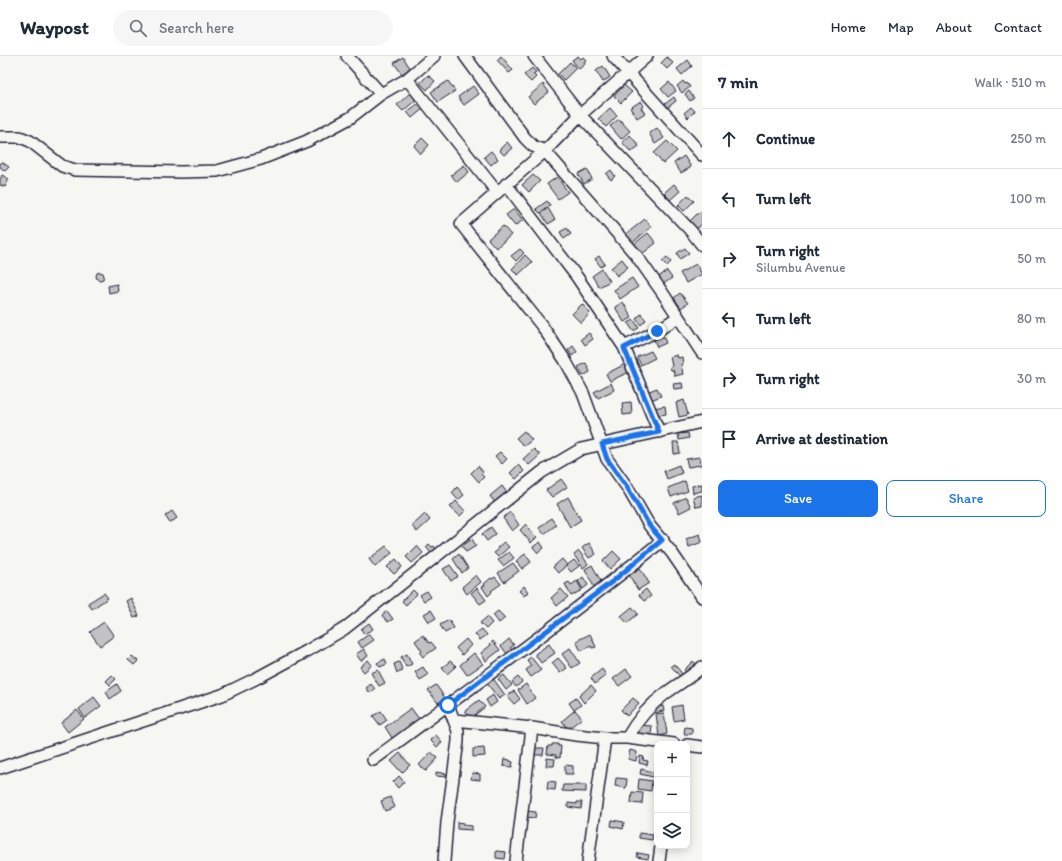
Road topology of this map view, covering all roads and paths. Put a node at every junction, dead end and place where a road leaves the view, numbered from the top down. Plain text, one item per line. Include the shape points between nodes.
1 (347, 56) edge
2 (465, 56) edge
3 (534, 56) edge
4 (613, 56) edge
5 (647, 56) edge
6 (430, 57) edge
7 (627, 73) junction
8 (408, 79) junction
9 (381, 94) junction
10 (580, 115) junction
11 (0, 136) edge
12 (545, 151) junction
13 (702, 155) edge
14 (506, 184) junction
15 (497, 192) junction
16 (702, 246) edge
17 (678, 317) junction
18 (624, 348) junction
19 (702, 354) edge
20 (702, 422) edge
21 (659, 432) junction
22 (602, 444) junction
23 (662, 540) junction
24 (702, 597) edge
25 (702, 667) edge
26 (448, 705) junction
27 (455, 720) junction
28 (532, 728) junction
29 (605, 738) junction
30 (627, 738) junction
31 (654, 741) edge
32 (690, 745) edge
33 (702, 747) edge
34 (373, 760) dead end
35 (0, 768) edge
36 (661, 849) edge
37 (444, 861) edge
38 (516, 861) edge
39 (588, 861) edge
40 (659, 861) edge

1 - 9 street
2 - 12 street via 525,138
3 - 10 street
4 - 7 street
5 - 7 street
6 - 8 street
7 - 10 street
7 - 13 street
8 - 9 street
8 - 15 street
9 - 11 street via 350,118 307,141 261,159 218,171 75,170 62,166 30,141 20,137
10 - 12 street
10 - 16 street via 690,230
12 - 14 street
12 - 17 street via 636,255
14 - 15 street
14 - 18 street via 577,278
15 - 22 street via 461,224 542,326 565,360 583,393
17 - 18 street
17 - 19 street
18 - 21 street
20 - 21 street
21 - 22 street
22 - 23 street via 607,459 649,525
22 - 35 street via 581,449 542,472 344,629 307,651 222,694
23 - 24 street
23 - 26 street via 613,581
25 - 30 street via 647,709
26 - 27 street
26 - 34 street
27 - 28 street
27 - 37 street via 458,741
28 - 29 street
28 - 38 street
29 - 30 street
29 - 39 street
30 - 31 street
32 - 33 street
36 - 40 street

